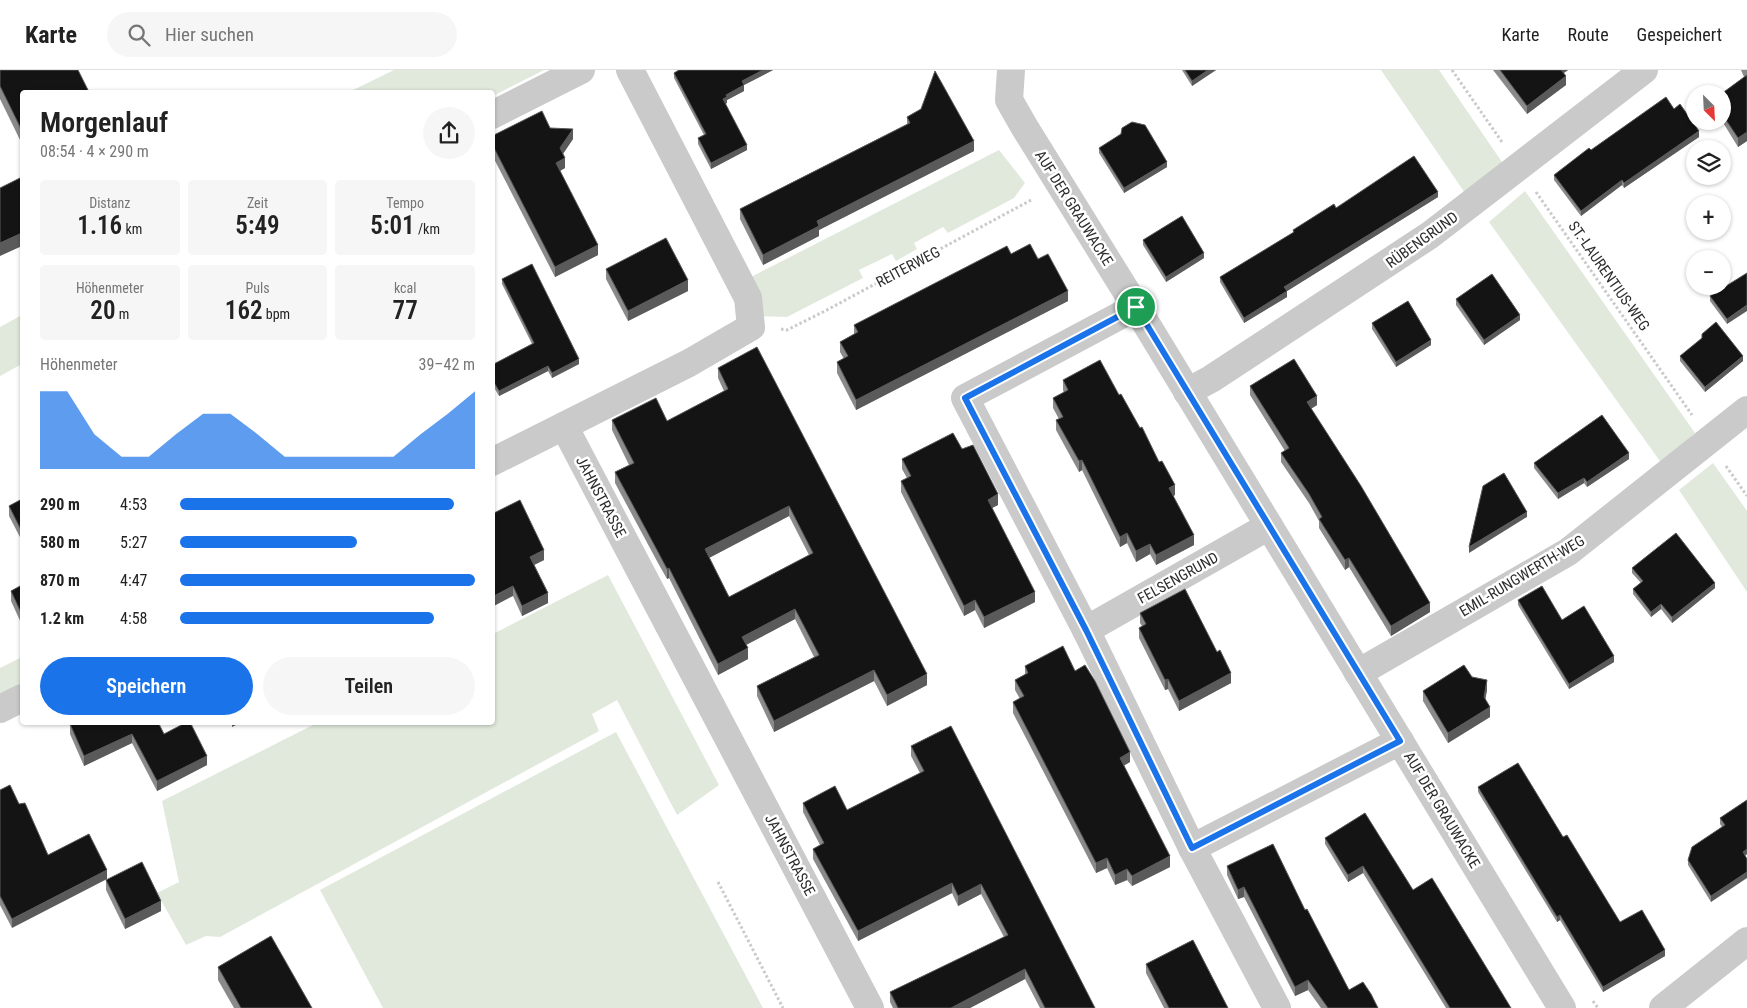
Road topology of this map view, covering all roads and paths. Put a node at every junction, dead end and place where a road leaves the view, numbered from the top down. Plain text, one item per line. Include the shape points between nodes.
1 (581, 70) edge
2 (630, 70) edge
3 (1010, 70) edge
4 (1452, 70) edge
5 (1644, 70) edge
6 (495, 113) edge
7 (1519, 167) junction
8 (1058, 183) junction
9 (1136, 307) junction
10 (751, 327) junction
11 (1188, 392) junction
12 (1747, 410) edge
13 (564, 426) junction
14 (1710, 441) junction
15 (495, 460) edge
16 (1747, 496) edge
17 (1269, 526) junction
18 (1086, 630) junction
19 (1358, 673) junction
20 (20, 699) edge
21 (0, 709) edge
22 (1400, 741) junction
23 (1192, 848) junction
24 (718, 882) dead end
25 (1747, 941) edge
26 (783, 1008) edge
27 (870, 1008) edge
28 (1277, 1008) edge
29 (1562, 1008) edge
30 (1663, 1008) edge

1 - 6 street
2 - 10 street via 748,298
3 - 8 street, AUF DER GRAUWACKE via 1009,100
4 - 7 path, ST.-LAURENTIUS-WEG
5 - 7 street, RÜBENGRUND
7 - 11 street, RÜBENGRUND via 1387,266
7 - 14 path, ST.-LAURENTIUS-WEG
8 - 9 street, AUF DER GRAUWACKE
8 - 10 path, REITERWEG via 1019,208 787,330
9 - 11 street, AUF DER GRAUWACKE
9 - 18 street via 965,398
10 - 13 street via 689,363
11 - 17 street, AUF DER GRAUWACKE
12 - 14 street, EMIL-RUNGWERTH-WEG
13 - 15 street
13 - 27 street, JAHNSTRASSE
14 - 16 path, ST.-LAURENTIUS-WEG
14 - 19 street, EMIL-RUNGWERTH-WEG via 1568,552
17 - 18 street, FELSENGRUND
17 - 19 street, AUF DER GRAUWACKE
18 - 23 street
19 - 22 street, AUF DER GRAUWACKE
20 - 21 street
22 - 23 street
22 - 29 street, AUF DER GRAUWACKE
23 - 28 street
24 - 26 path
25 - 30 street

